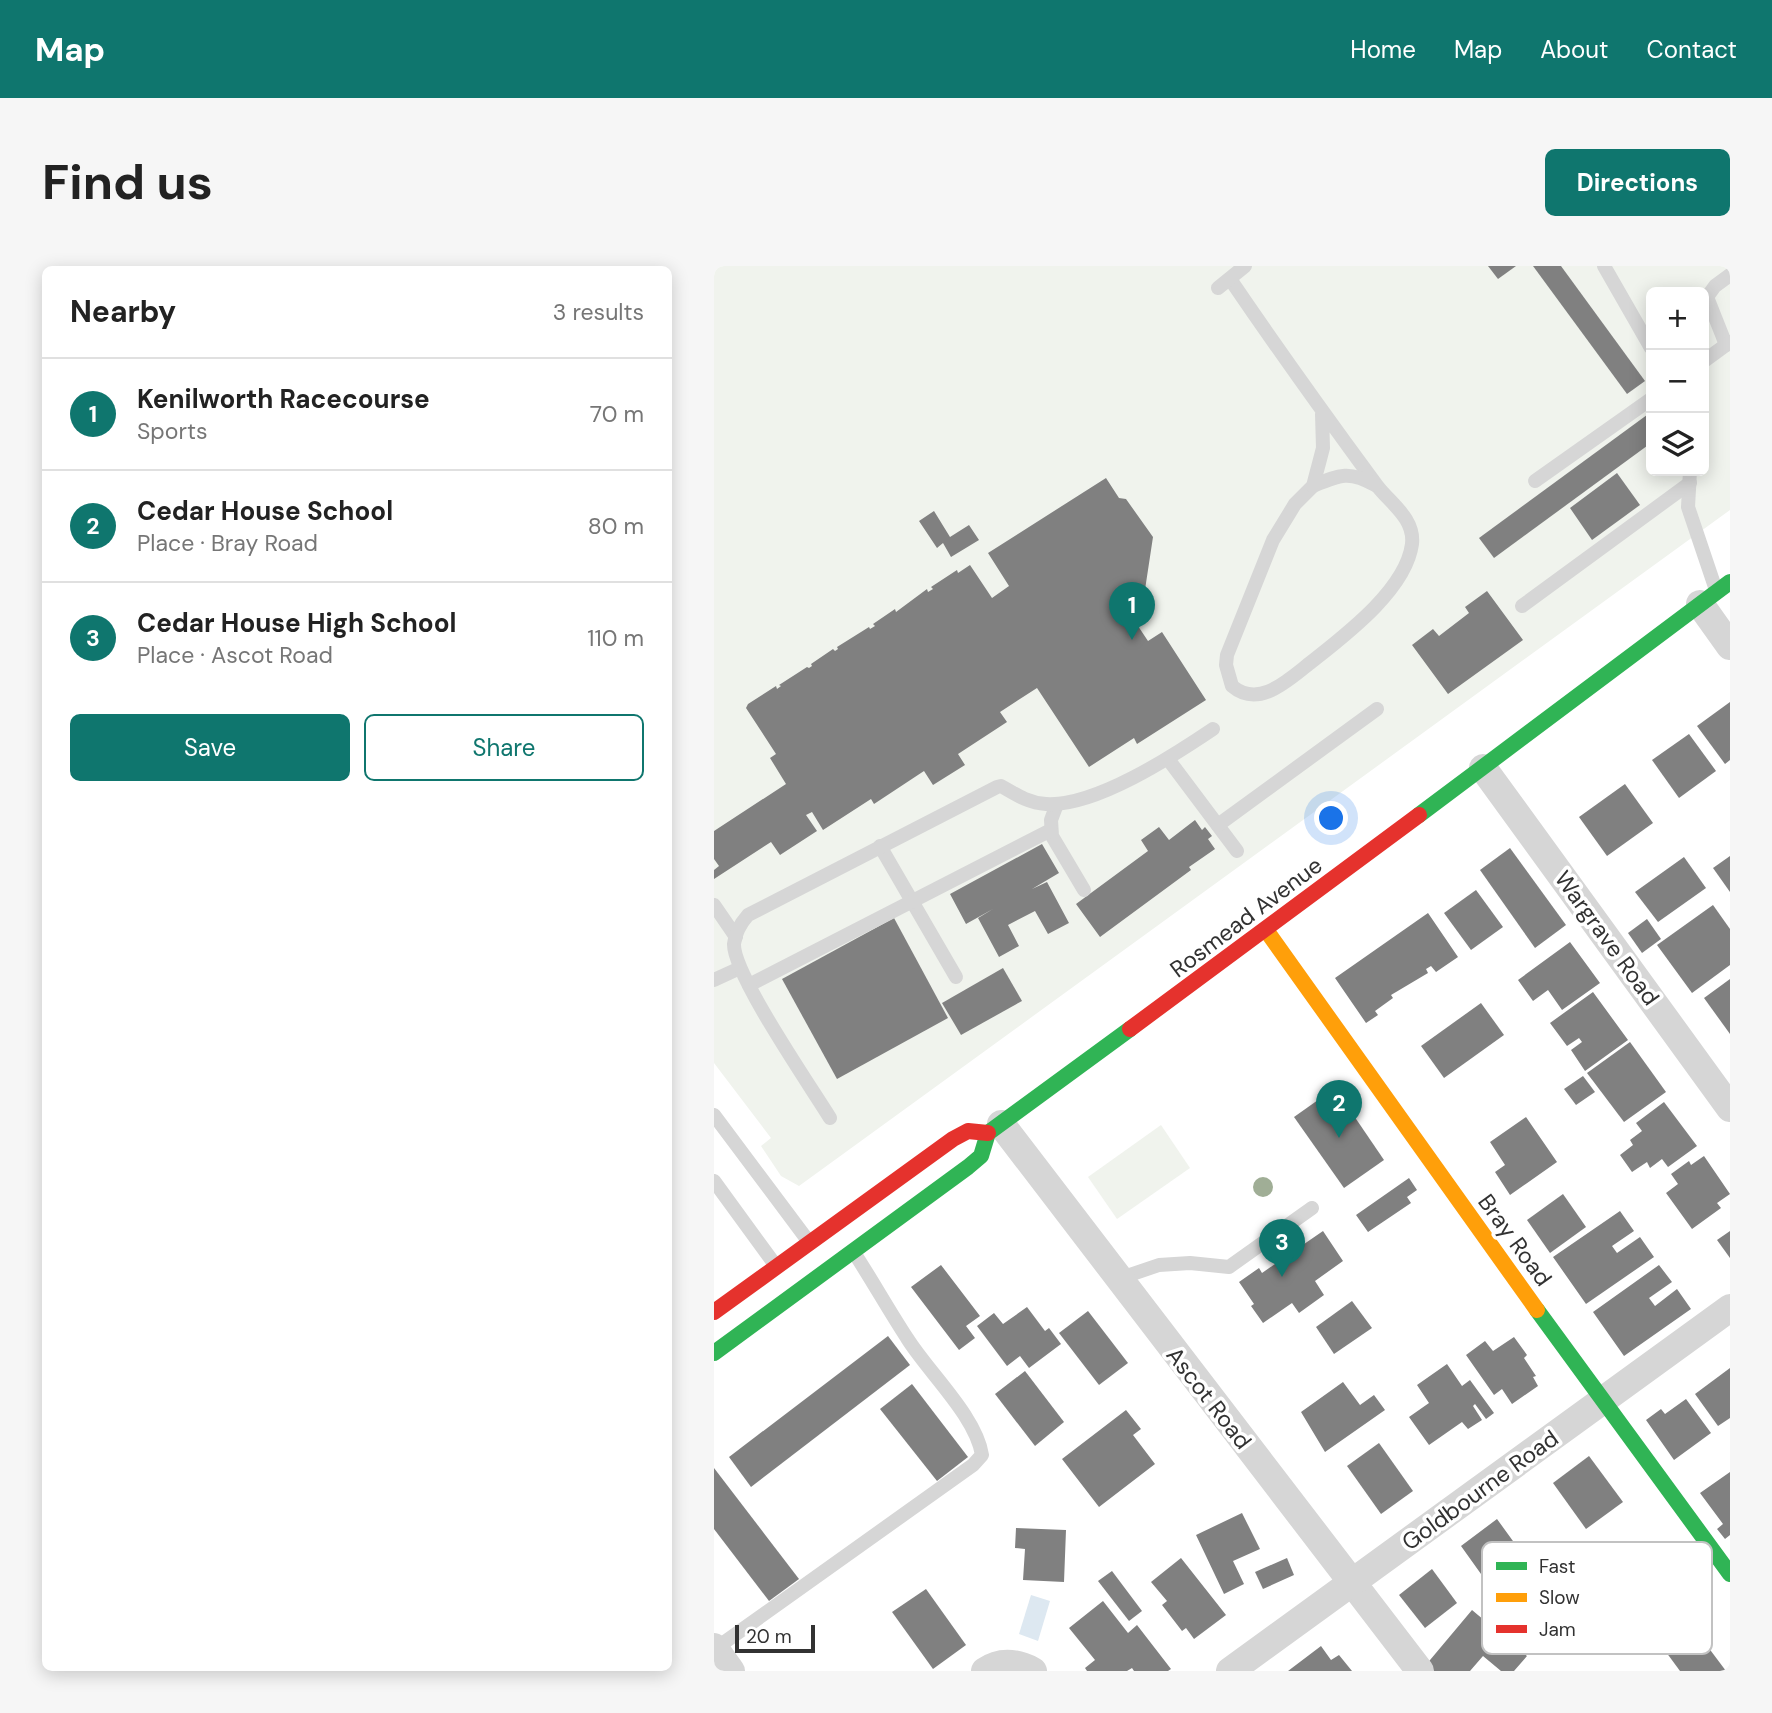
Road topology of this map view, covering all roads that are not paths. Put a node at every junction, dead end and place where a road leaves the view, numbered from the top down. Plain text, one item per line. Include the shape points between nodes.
1 (1245, 266) edge
2 (1604, 266) edge
3 (1730, 275) edge
4 (1646, 339) edge
5 (1728, 343) edge
6 (1709, 357) edge
7 (1646, 403) edge
8 (1322, 414) junction
9 (1690, 477) edge
10 (1535, 481) dead end
11 (1313, 486) junction
12 (1377, 486) junction
13 (1715, 593) edge
14 (1522, 606) dead end
15 (1730, 646) edge
16 (1377, 709) dead end
17 (1213, 729) dead end
18 (1168, 759) junction
19 (1483, 768) junction
20 (1057, 804) junction
21 (1218, 825) junction
22 (1051, 830) junction
23 (880, 846) junction
24 (1237, 851) dead end
25 (1084, 890) dead end
26 (910, 901) junction
27 (714, 905) edge
28 (1266, 930) junction
29 (736, 937) junction
30 (740, 968) junction
31 (956, 977) dead end
32 (714, 980) edge
33 (749, 985) junction
34 (1730, 1108) edge
35 (714, 1115) edge
36 (830, 1118) dead end
37 (994, 1128) junction
38 (714, 1181) edge
39 (1312, 1208) dead end
40 (852, 1251) junction
41 (819, 1255) junction
42 (786, 1279) junction
43 (1118, 1279) junction
44 (1730, 1308) edge
45 (714, 1312) edge
46 (714, 1353) edge
47 (1604, 1399) junction
48 (1707, 1542) edge
49 (1712, 1549) edge
50 (1730, 1574) edge
51 (1353, 1583) junction
52 (720, 1656) edge
53 (985, 1671) edge
54 (1034, 1671) edge
55 (1230, 1671) edge
56 (1420, 1671) edge

1 - 8 lane via 1224,283
2 - 4 lane
3 - 5 lane via 1707,297
5 - 6 lane
7 - 10 lane
8 - 11 lane via 1323,448
8 - 12 lane
9 - 13 lane via 1688,507
9 - 14 lane
11 - 12 lane via 1342,474
11 - 12 lane via 1295,504 1273,540 1230,642 1228,676 1232,686 1246,695 1272,690 1317,658 1365,616 1405,567 1412,541 1408,525
13 - 15 street
13 - 19 main road, Rosmead Avenue
16 - 21 lane
17 - 18 lane
18 - 20 lane via 1106,790
18 - 21 lane
19 - 28 main road, Rosmead Avenue
19 - 34 street, Wargrave Road
20 - 22 lane
20 - 23 lane via 1031,801 998,787
21 - 24 lane
22 - 25 lane
22 - 26 lane
23 - 26 lane
23 - 29 lane via 756,910 742,922
26 - 31 lane
26 - 33 lane
27 - 29 lane
28 - 37 main road, Rosmead Avenue
28 - 47 main road, Bray Road
29 - 30 lane
30 - 32 lane
30 - 33 lane
33 - 36 lane
35 - 41 lane
37 - 40 main road, Rosmead Avenue via 981,1156
37 - 41 main road, Rosmead Avenue via 968,1131 953,1139
37 - 43 street, Ascot Road
38 - 42 lane
39 - 43 lane via 1229,1267 1190,1262 1159,1265
40 - 41 main road, Rosmead Avenue
40 - 52 lane via 908,1340 977,1435 982,1455
41 - 42 main road, Rosmead Avenue
41 - 42 main road, Rosmead Avenue
42 - 45 main road, Rosmead Avenue
42 - 46 main road, Rosmead Avenue
43 - 51 street, Ascot Road
44 - 47 street, Goldbourne Road
47 - 48 main road, Bray Road
47 - 51 street, Goldbourne Road
49 - 50 main road, Bray Road
51 - 55 street, Goldbourne Road
51 - 56 street, Ascot Road
53 - 54 street via 1001,1663

